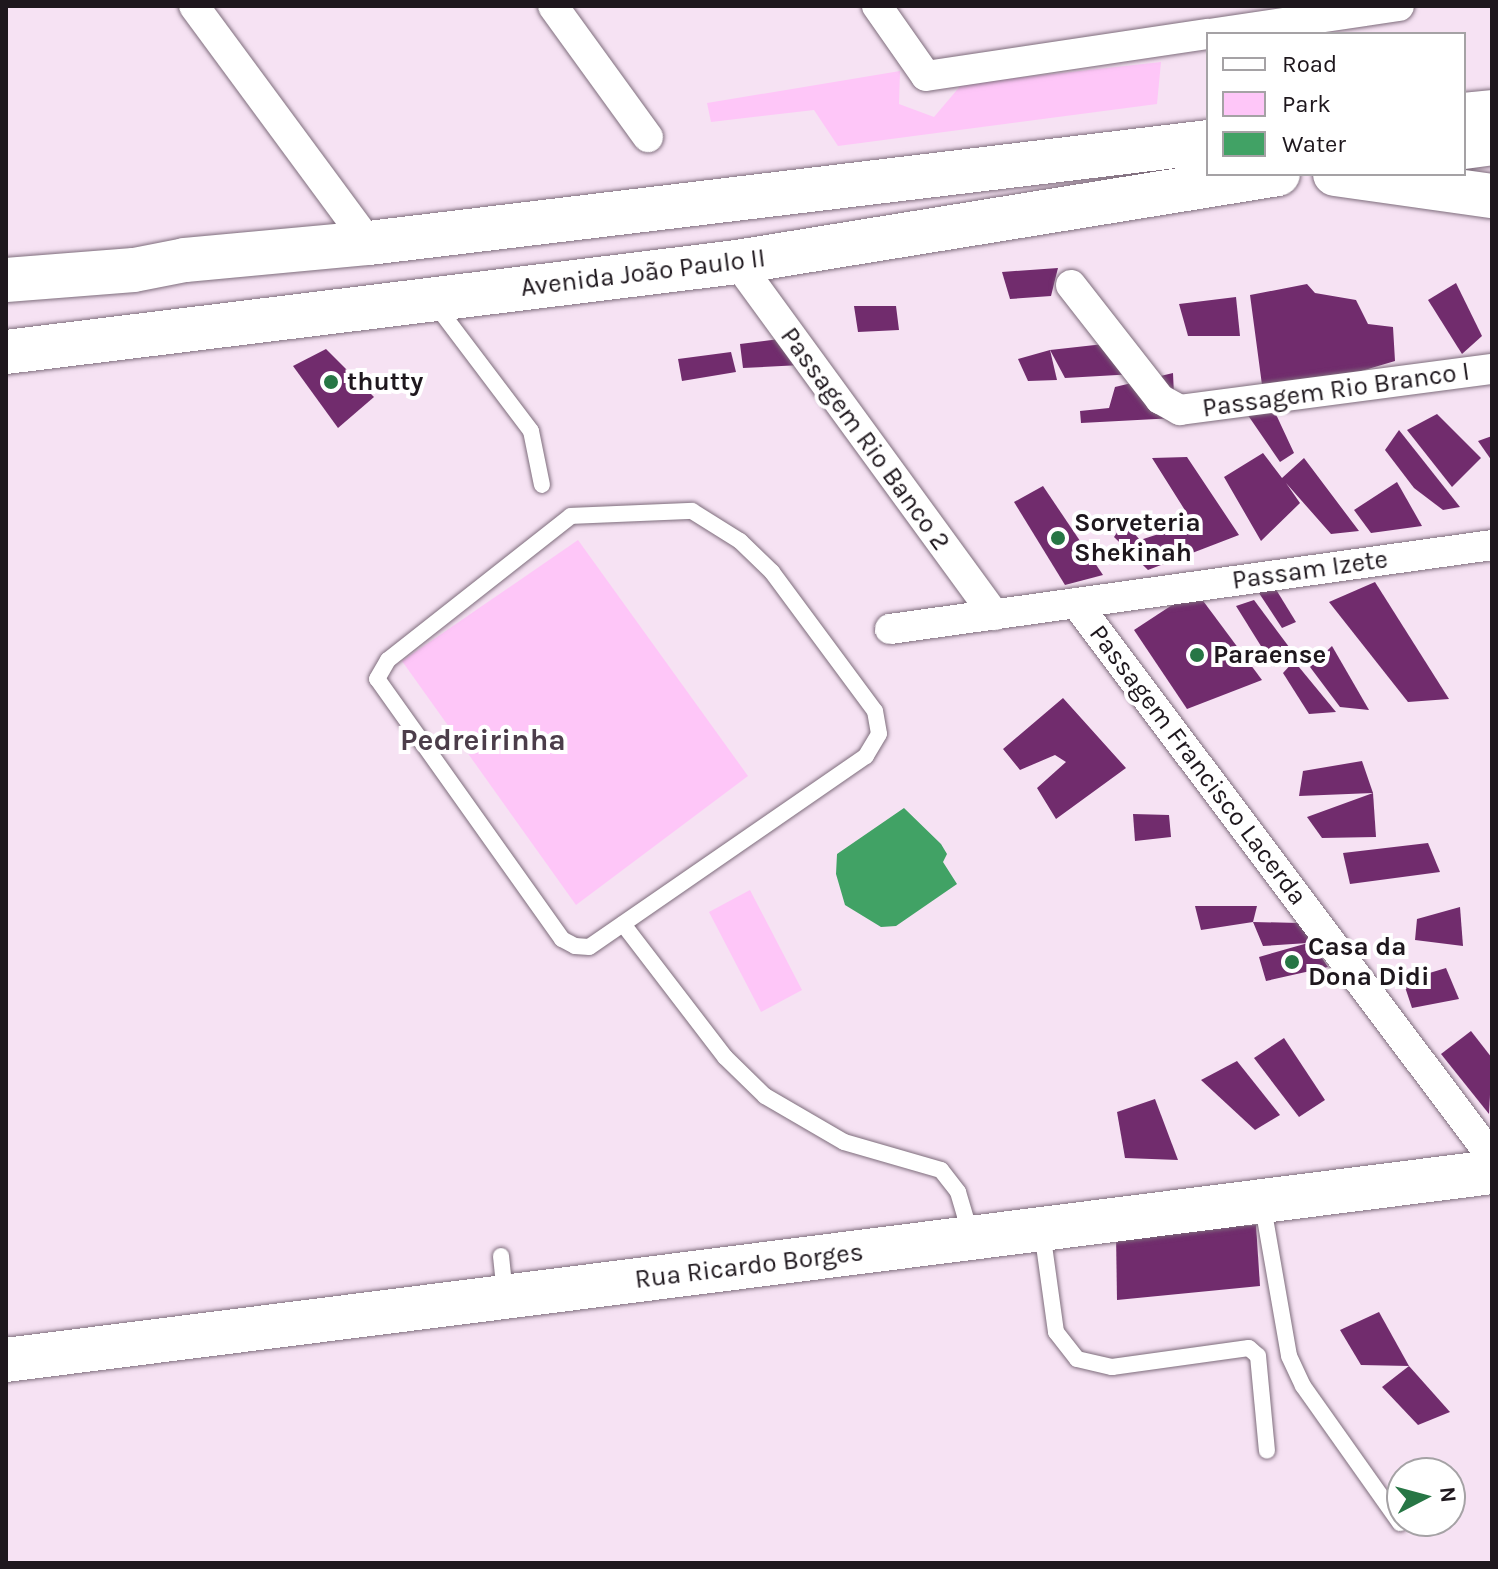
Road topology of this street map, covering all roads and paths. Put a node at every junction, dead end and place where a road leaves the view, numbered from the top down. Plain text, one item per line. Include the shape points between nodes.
1 (194, 6) edge
2 (553, 6) edge
3 (877, 6) edge
4 (1399, 6) edge
5 (1222, 32) edge
6 (1206, 34) edge
7 (1492, 112) edge
8 (1466, 115) edge
9 (648, 137) dead end
10 (1206, 142) edge
11 (1492, 143) edge
12 (1466, 147) edge
13 (1266, 176) edge
14 (1349, 176) edge
15 (1492, 196) edge
16 (369, 243) junction
17 (737, 262) junction
18 (6, 280) edge
19 (1071, 285) dead end
20 (432, 300) junction
21 (6, 352) edge
22 (1492, 369) edge
23 (542, 485) dead end
24 (1492, 545) edge
25 (1076, 603) junction
26 (994, 615) junction
27 (890, 629) dead end
28 (623, 924) junction
29 (1492, 1157) edge
30 (1492, 1172) edge
31 (1262, 1201) junction
32 (1042, 1229) junction
33 (971, 1237) junction
34 (6, 1360) edge
35 (1267, 1451) dead end
36 (1386, 1503) edge

1 - 16 street
2 - 9 street
3 - 6 street via 926,76
4 - 5 street
7 - 8 main road
10 - 16 main road
11 - 12 main road
13 - 17 main road, Avenida João Paulo II
14 - 15 main road
16 - 18 main road
17 - 20 main road, Avenida João Paulo II
17 - 26 street, Passagem Rio Banco 2
19 - 22 street, Passagem Rio Branco I via 1160,399 1180,410
20 - 21 main road, Avenida João Paulo II
20 - 23 lane via 531,431
24 - 25 street, Passam Izete
25 - 26 street, Passam Izete
25 - 29 street, Passagem Francisco Lacerda
26 - 27 street, Passam Izete
28 - 28 lane via 866,756 879,734 875,711 772,572 740,541 692,511 571,516 388,660 377,679 562,939 589,947
28 - 33 lane via 725,1057 765,1096 844,1142 941,1170 958,1192
30 - 31 main road, Rua Ricardo Borges
31 - 32 main road, Rua Ricardo Borges
31 - 36 lane via 1289,1356 1303,1386
32 - 33 main road, Rua Ricardo Borges
32 - 35 lane via 1056,1332 1077,1359 1112,1367 1249,1348 1258,1356
33 - 34 main road, Rua Ricardo Borges via 503,1276

